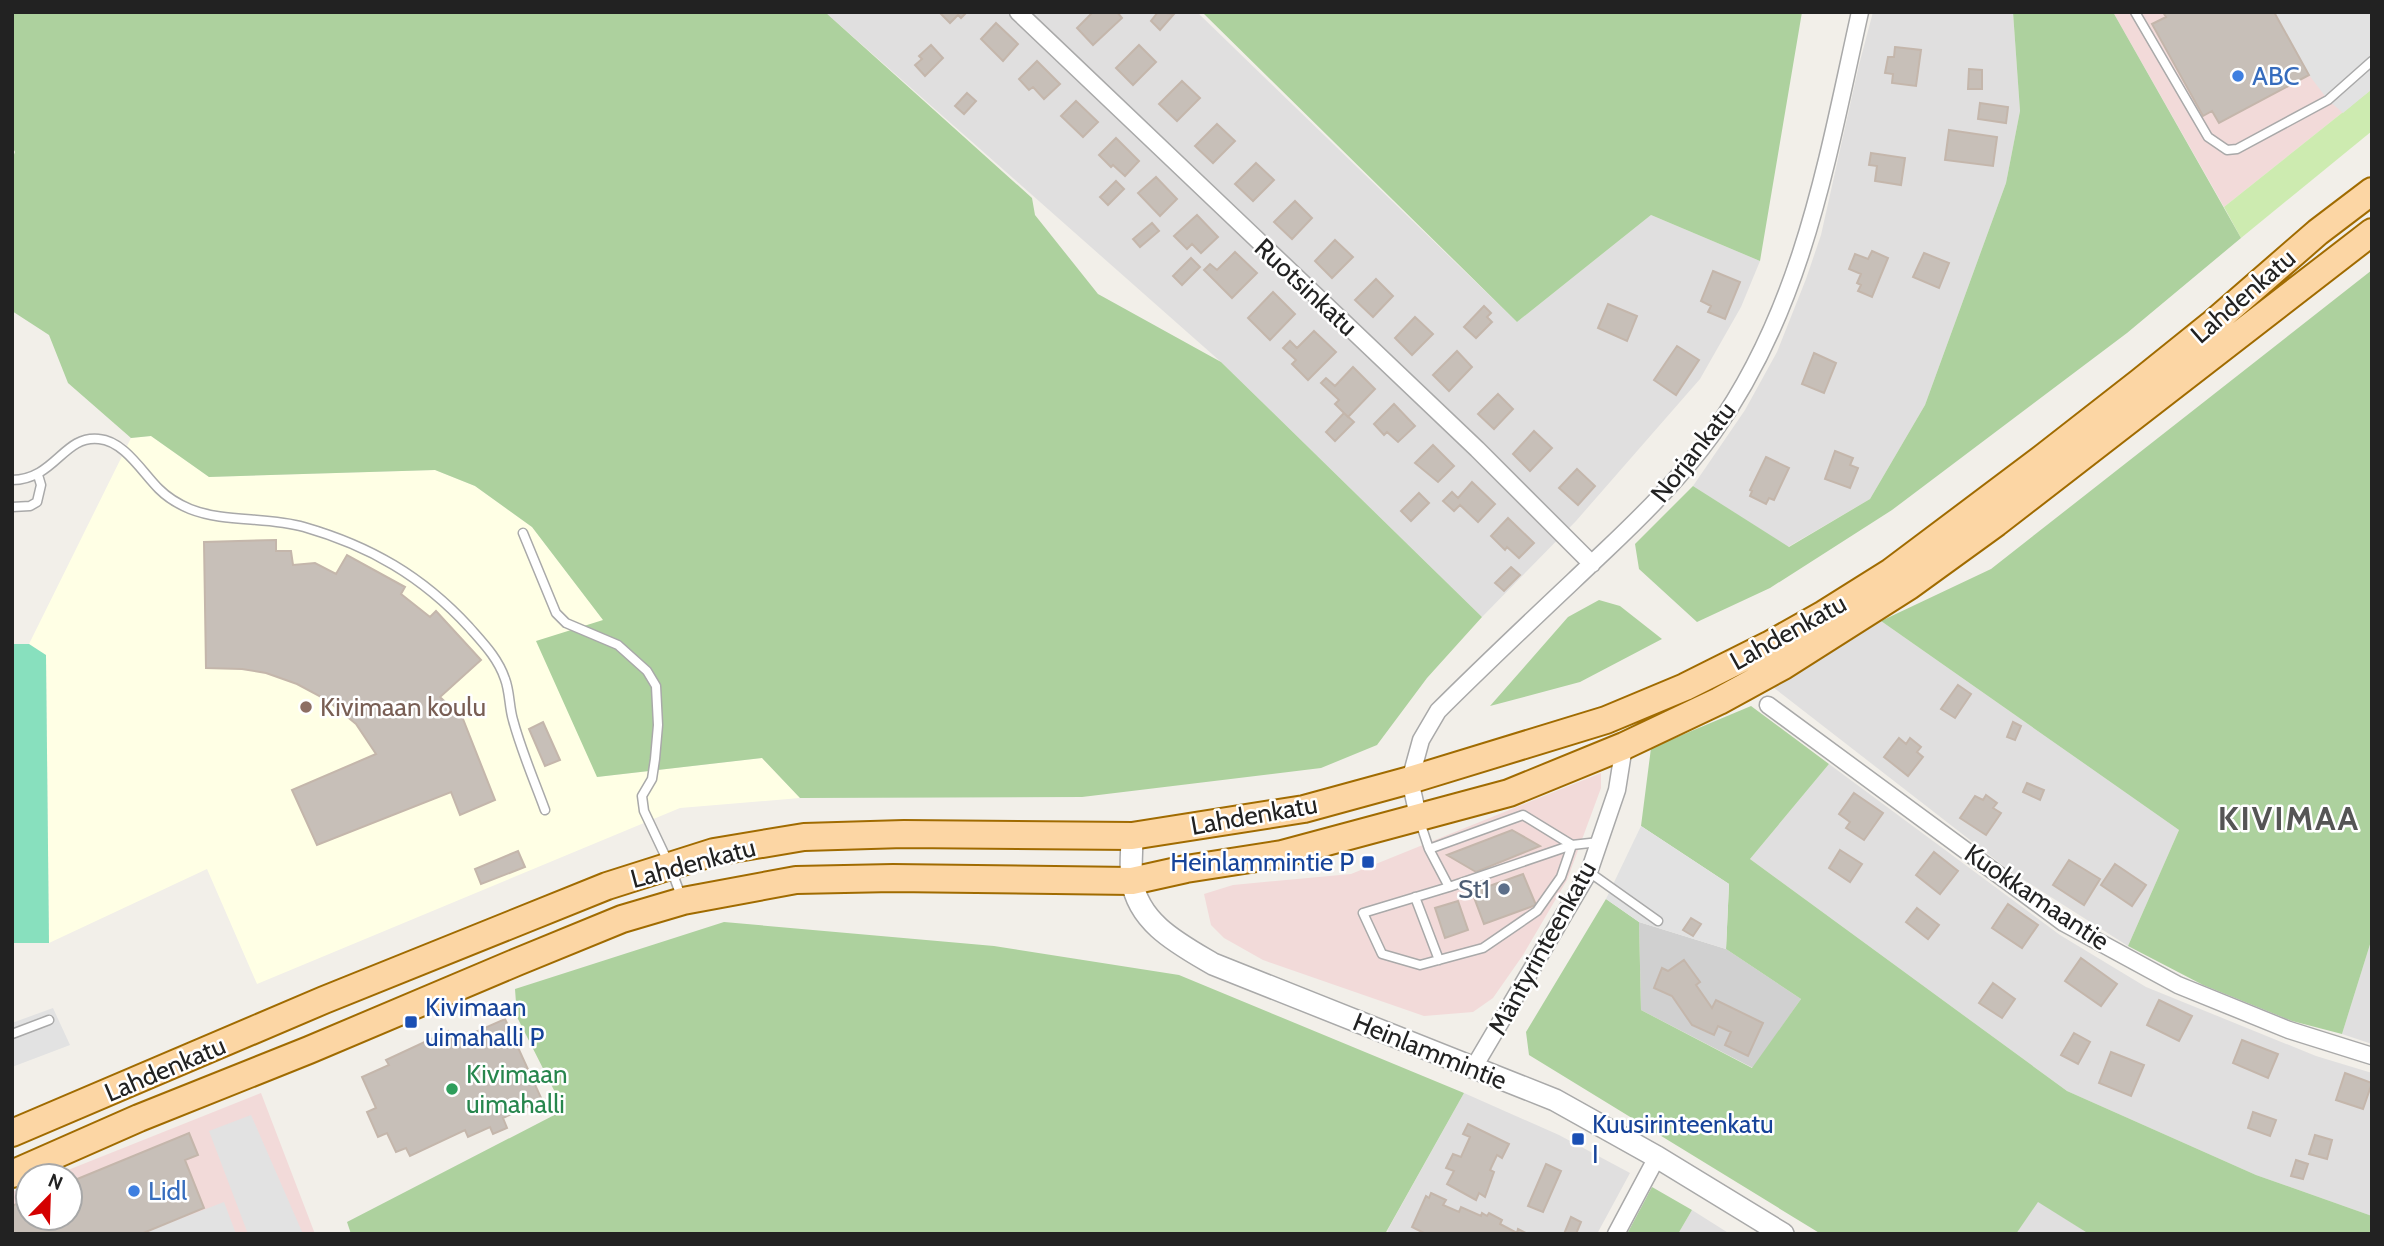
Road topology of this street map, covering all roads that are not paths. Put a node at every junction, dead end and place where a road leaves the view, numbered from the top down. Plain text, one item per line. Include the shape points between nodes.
1 (1018, 12) edge
2 (1860, 12) edge
3 (2135, 12) edge
4 (2372, 61) edge
5 (2372, 191) edge
6 (2372, 232) edge
7 (38, 475) junction
8 (12, 480) edge
9 (12, 507) edge
10 (523, 533) dead end
11 (1592, 564) junction
12 (1776, 655) junction
13 (1768, 705) dead end
14 (1624, 746) junction
15 (1410, 780) junction
16 (545, 810) dead end
17 (1418, 816) junction
18 (1132, 836) junction
19 (1599, 842) junction
20 (1572, 845) junction
21 (1429, 849) junction
22 (670, 866) junction
23 (1589, 872) junction
24 (1132, 881) junction
25 (1449, 887) junction
26 (1415, 897) junction
27 (682, 901) junction
28 (1658, 921) dead end
29 (1439, 960) junction
30 (49, 1020) dead end
31 (12, 1034) edge
32 (2372, 1056) edge
33 (1474, 1067) junction
34 (12, 1133) edge
35 (1657, 1157) junction
36 (12, 1174) edge
37 (1616, 1234) edge
38 (1783, 1234) edge

1 - 11 street, Ruotsinkatu
2 - 11 street, Norjankatu via 1812,220 1792,283 1766,340 1713,433 1674,482
3 - 4 lane via 2200,127 2227,150 2237,149 2328,100
5 - 12 main road, Lahdenkatu via 2044,457 1891,572 1824,614
6 - 12 main road, Lahdenkatu via 1909,586
7 - 8 lane
7 - 9 lane via 37,502
7 - 16 lane via 74,443 103,439 116,445 173,500 191,509 301,526 379,555 414,577 450,606 497,660 506,680 513,722
10 - 22 lane via 556,613 566,623 618,645 647,671 656,686 654,769 642,796 644,811
11 - 15 street, Norjankatu via 1438,711 1421,740
12 - 14 main road, Lahdenkatu via 1719,701
12 - 15 main road, Lahdenkatu via 1606,720
13 - 32 street, Kuokkamaantie via 2064,923 2178,985 2289,1030
14 - 17 main road, Lahdenkatu via 1509,793
14 - 19 street, Mäntyrinteenkatu via 1617,790
15 - 17 street, Norjankatu
15 - 18 main road, Lahdenkatu via 1304,808
17 - 21 lane
17 - 24 main road, Lahdenkatu via 1282,854
18 - 22 main road, Lahdenkatu via 804,837 714,852
18 - 24 street, Heinlammintie
19 - 20 lane
19 - 23 street, Mäntyrinteenkatu
20 - 21 lane via 1523,815
20 - 25 lane
20 - 29 lane via 1561,877 1537,911 1483,948
21 - 25 lane
22 - 27 lane
22 - 34 main road, Lahdenkatu via 607,886 324,1000
23 - 28 lane
23 - 33 street, Mäntyrinteenkatu
24 - 27 main road, Lahdenkatu via 796,880
24 - 33 street, Heinlammintie via 1140,904 1154,923 1174,942 1213,964
25 - 26 lane
26 - 29 lane
26 - 29 lane via 1363,913 1382,954 1420,965
27 - 36 main road, Lahdenkatu via 622,919
30 - 31 lane
33 - 35 street, Heinlammintie via 1555,1100
35 - 37 street
35 - 38 street, Heinlammintie

